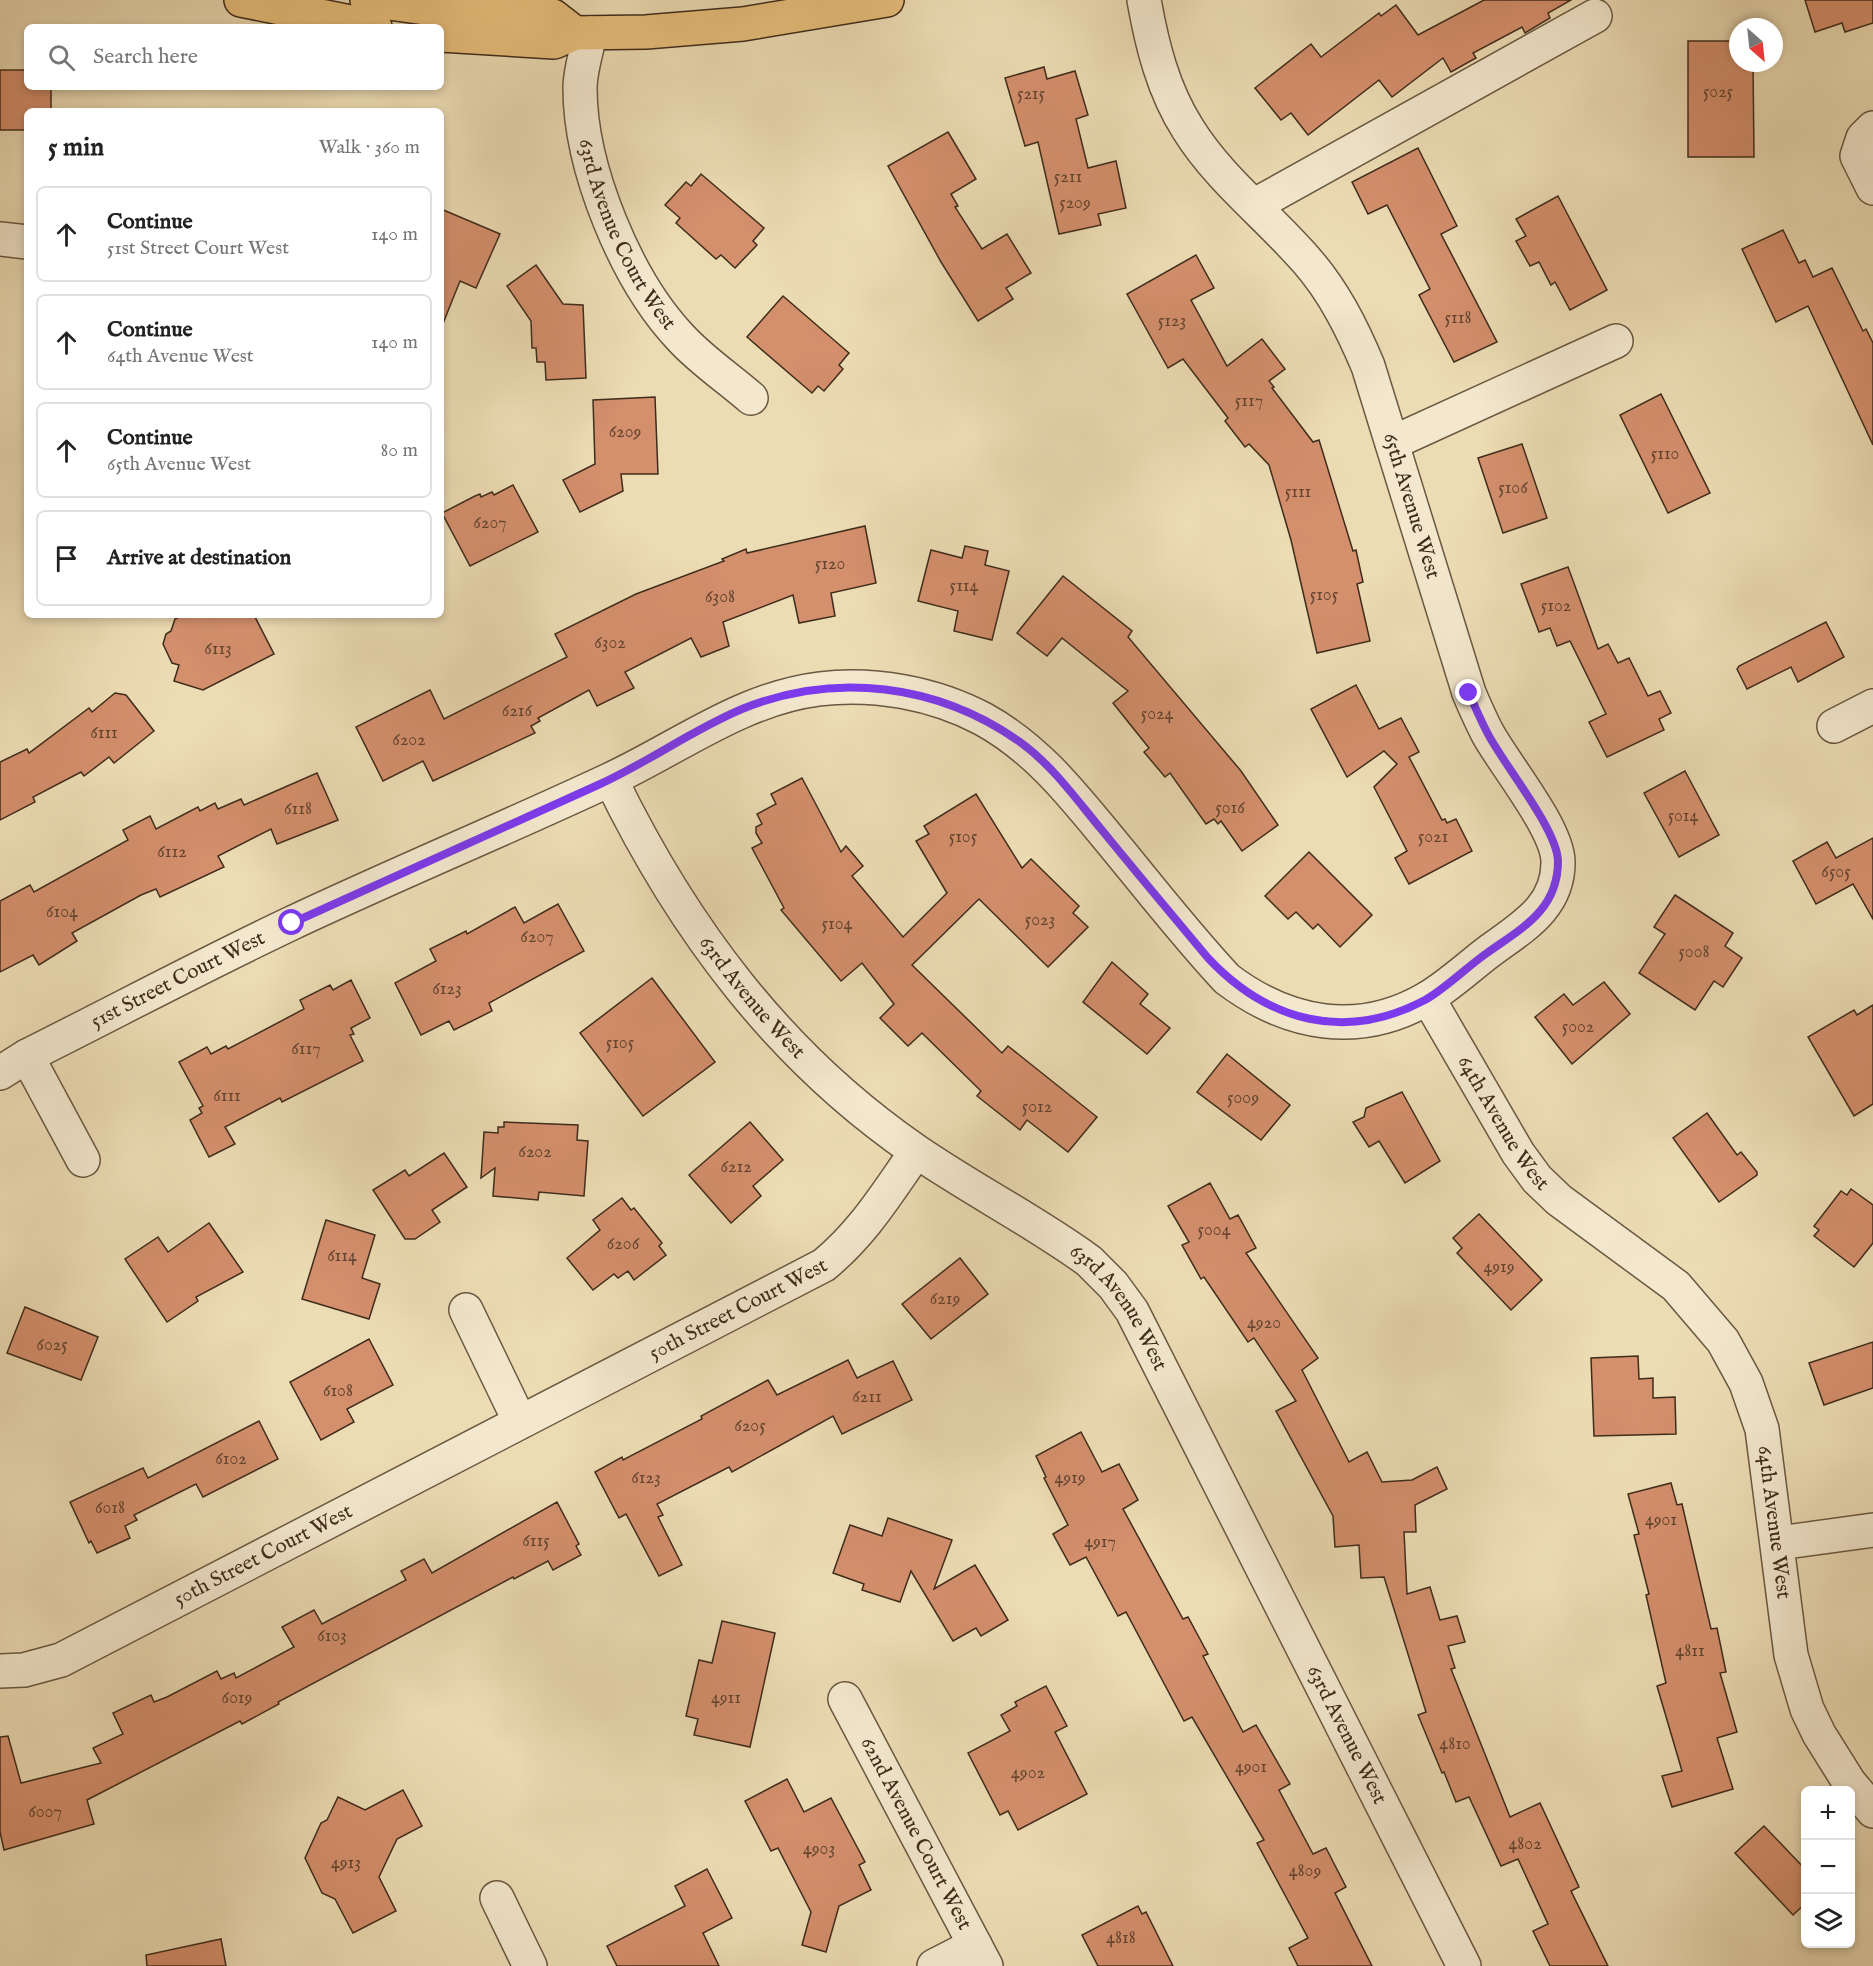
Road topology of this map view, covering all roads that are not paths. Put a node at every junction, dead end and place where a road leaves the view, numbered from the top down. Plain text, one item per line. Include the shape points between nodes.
1 (241, 0) edge
2 (367, 0) edge
3 (887, 0) edge
4 (1144, 0) edge
5 (1594, 16) dead end
6 (360, 24) edge
7 (583, 33) junction
8 (444, 35) edge
9 (1873, 128) edge
10 (1873, 188) edge
11 (1255, 206) junction
12 (0, 239) edge
13 (24, 242) edge
14 (1616, 341) dead end
15 (751, 398) dead end
16 (1392, 443) junction
17 (1873, 706) edge
18 (1834, 726) dead end
19 (611, 780) junction
20 (1428, 998) junction
21 (27, 1056) junction
22 (0, 1073) edge
23 (916, 1152) junction
24 (83, 1160) dead end
25 (466, 1310) dead end
26 (520, 1422) junction
27 (1873, 1530) edge
28 (1779, 1543) junction
29 (0, 1671) edge
30 (845, 1699) dead end
31 (1873, 1811) edge
32 (497, 1898) dead end
33 (980, 1955) edge
34 (530, 1966) edge
35 (934, 1966) edge
36 (1464, 1966) edge

1 - 6 main road
2 - 7 main road via 553,16
3 - 7 main road via 743,24
4 - 11 street, 65th Avenue West via 1164,82 1187,128 1218,170
5 - 11 street
7 - 8 main road via 554,42
7 - 15 street, 63rd Avenue Court West via 580,87 590,168 634,270 656,309 682,340
9 - 10 street via 1863,138 1857,156
11 - 16 street, 65th Avenue West via 1321,278 1348,321 1368,366
12 - 13 street
14 - 16 street
16 - 20 street, 65th Avenue West via 1469,693 1488,734 1556,848 1558,859 1549,903 1528,924
17 - 18 street
19 - 20 street, 51st Street Court West via 741,710 779,697 819,688 867,687 937,700 981,718 1021,743 1057,775 1208,958 1250,996 1276,1010 1317,1021 1346,1022 1375,1019
19 - 21 street, 51st Street Court West via 292,923
19 - 23 street, 63rd Avenue West via 672,894 742,990 824,1076
20 - 28 street, 64th Avenue West via 1537,1179 1558,1200 1676,1286 1723,1341 1746,1383 1762,1429
21 - 22 street, 51st Street Court West
21 - 24 street
23 - 26 street, 50th Street Court West via 865,1226 824,1265
23 - 36 street, 63rd Avenue West via 1089,1262 1132,1311
25 - 26 street
26 - 29 street, 50th Street Court West via 61,1660 24,1670
27 - 28 street
28 - 31 street, 64th Avenue West via 1791,1655 1808,1709 1849,1782
30 - 33 street, 62nd Avenue Court West
32 - 34 street
33 - 35 street

